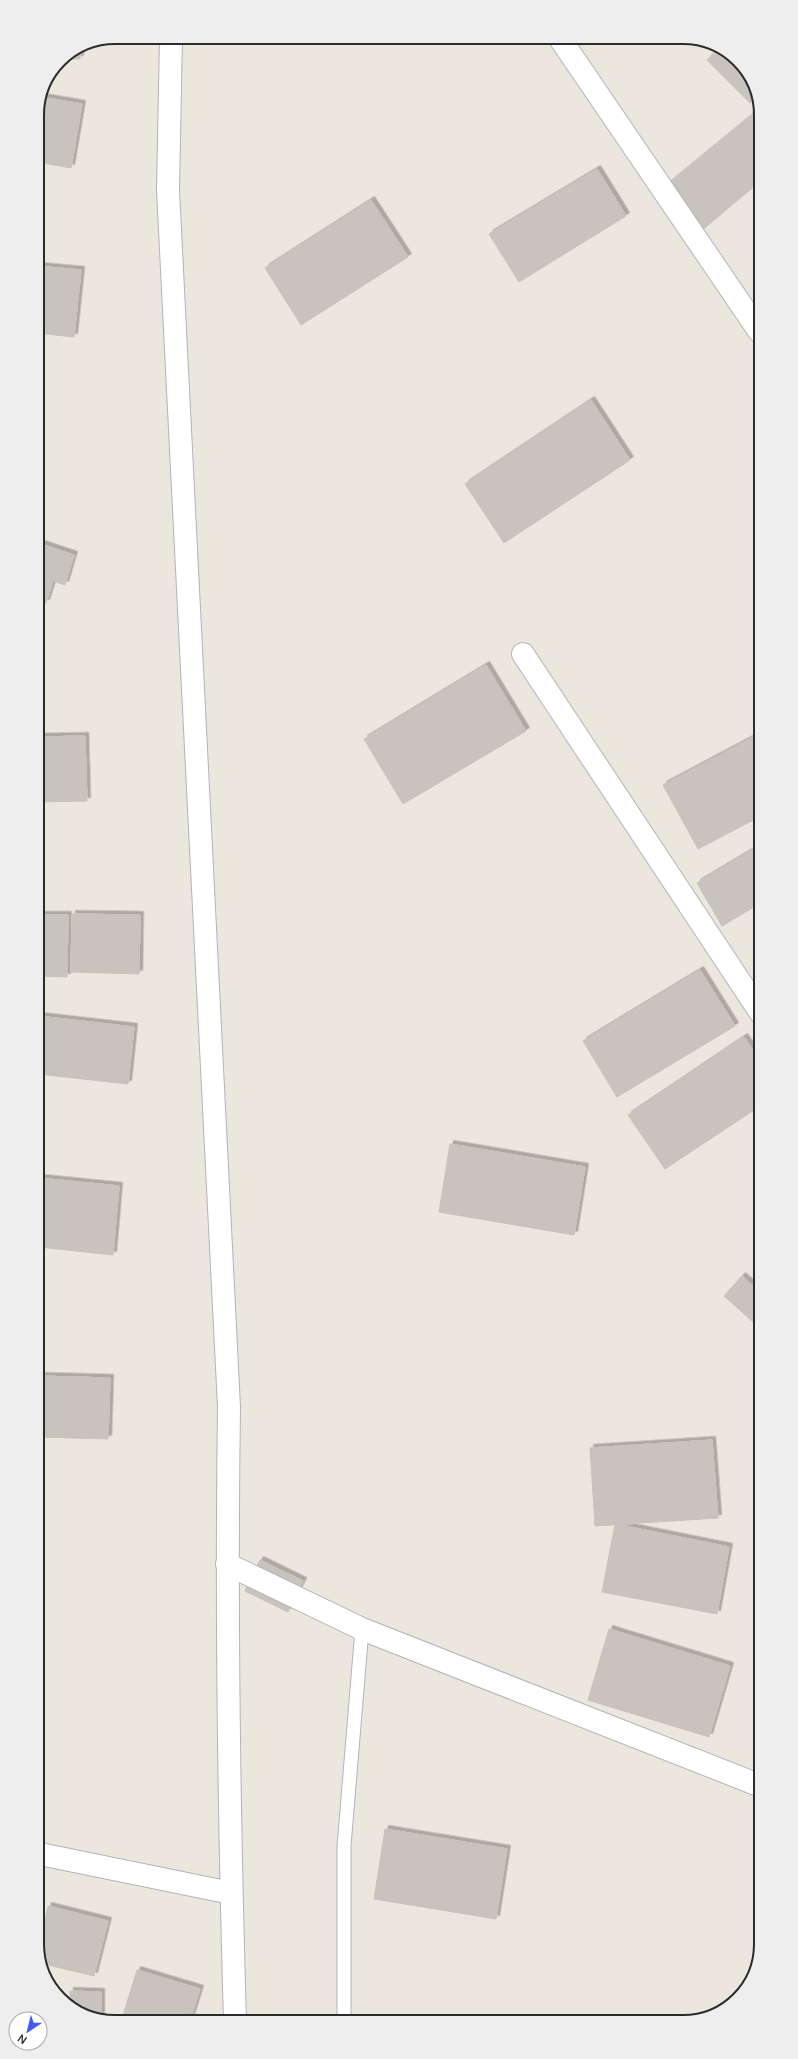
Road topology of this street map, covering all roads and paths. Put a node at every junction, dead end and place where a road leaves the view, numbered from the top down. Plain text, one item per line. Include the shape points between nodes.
1 (171, 44) edge
2 (564, 44) edge
3 (754, 324) edge
4 (523, 654) dead end
5 (754, 1003) edge
6 (227, 1564) junction
7 (362, 1629) junction
8 (754, 1783) edge
9 (44, 1855) edge
10 (231, 1893) junction
11 (235, 2015) edge
12 (344, 2015) edge

1 - 6 street via 168,190 229,1407
2 - 3 street
4 - 5 street
6 - 7 street
6 - 10 street
7 - 8 street
7 - 12 lane via 344,1846
9 - 10 street
10 - 11 street

